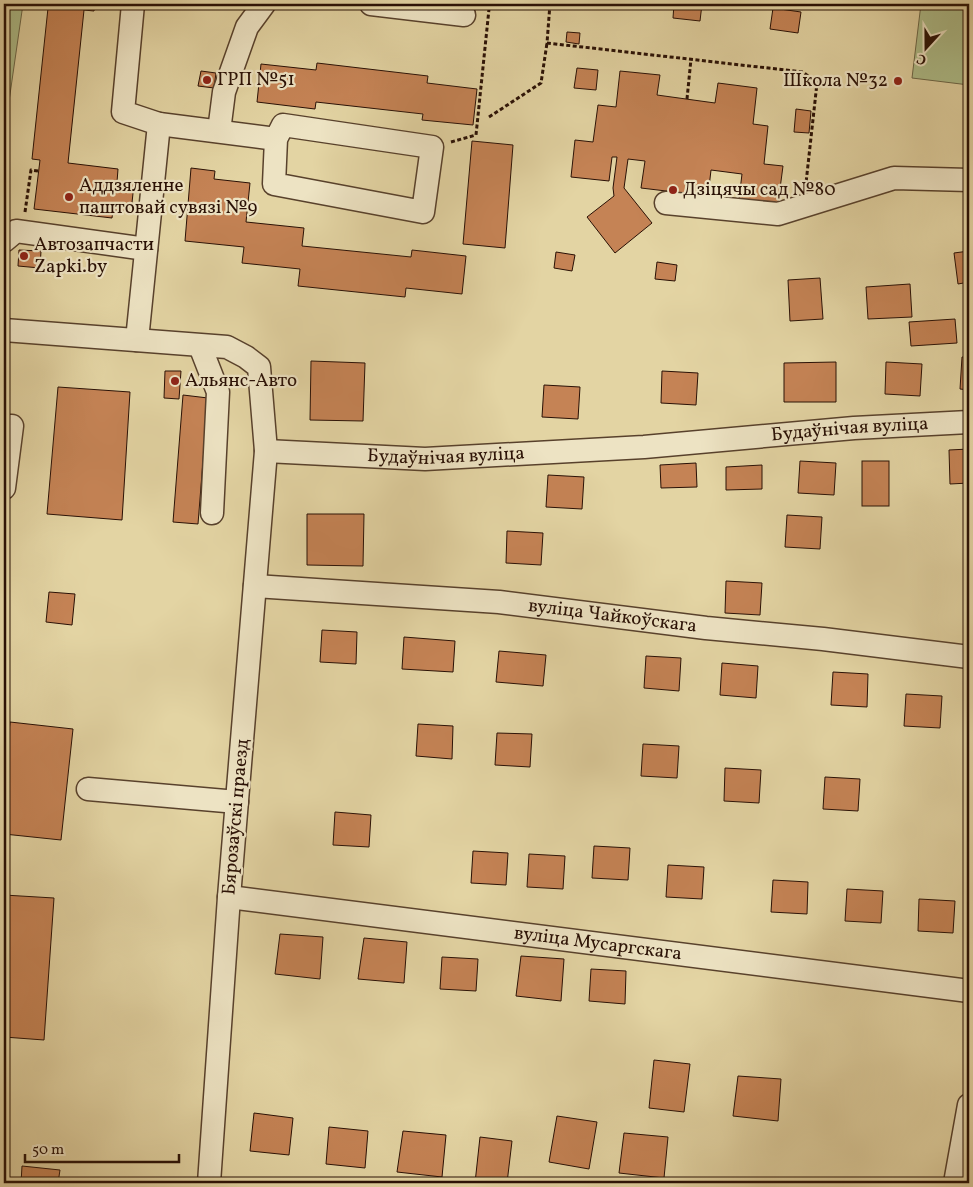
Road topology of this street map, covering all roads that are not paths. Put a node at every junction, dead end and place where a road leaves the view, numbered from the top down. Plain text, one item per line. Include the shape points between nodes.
1 (134, 4) edge
2 (264, 4) edge
3 (371, 4) edge
4 (464, 15) dead end
5 (159, 124) junction
6 (219, 131) junction
7 (276, 139) junction
8 (969, 180) edge
9 (666, 203) dead end
10 (4, 241) edge
11 (146, 249) junction
12 (4, 330) edge
13 (137, 340) junction
14 (200, 346) junction
15 (969, 422) edge
16 (4, 426) edge
17 (266, 451) junction
18 (4, 488) edge
19 (212, 513) dead end
20 (255, 586) junction
21 (969, 657) edge
22 (88, 789) dead end
23 (237, 802) junction
24 (229, 897) junction
25 (969, 991) edge
26 (969, 1105) edge
27 (210, 1183) edge
28 (955, 1183) edge

1 - 5 street via 123,112
2 - 6 street via 247,27 237,55 224,92
3 - 4 street
5 - 6 street
5 - 11 street
6 - 7 street
7 - 7 street via 274,184 423,212 432,147 283,125
8 - 9 street via 894,178 778,214
10 - 11 street via 16,231
11 - 13 street
12 - 13 street
13 - 14 street
14 - 17 street via 226,348 246,356 259,367
14 - 19 street via 218,392
15 - 17 street, Будаўнічая вуліца via 854,428 644,447 425,459
16 - 18 street via 12,426
17 - 20 street, Бярозаўскі праезд
20 - 21 street, вуліца Чайкоўскага via 499,602
20 - 23 street, Бярозаўскі праезд
22 - 23 street
23 - 24 street, Бярозаўскі праезд
24 - 25 street, вуліца Мусаргскага
24 - 27 street, Бярозаўскі праезд
26 - 28 street

